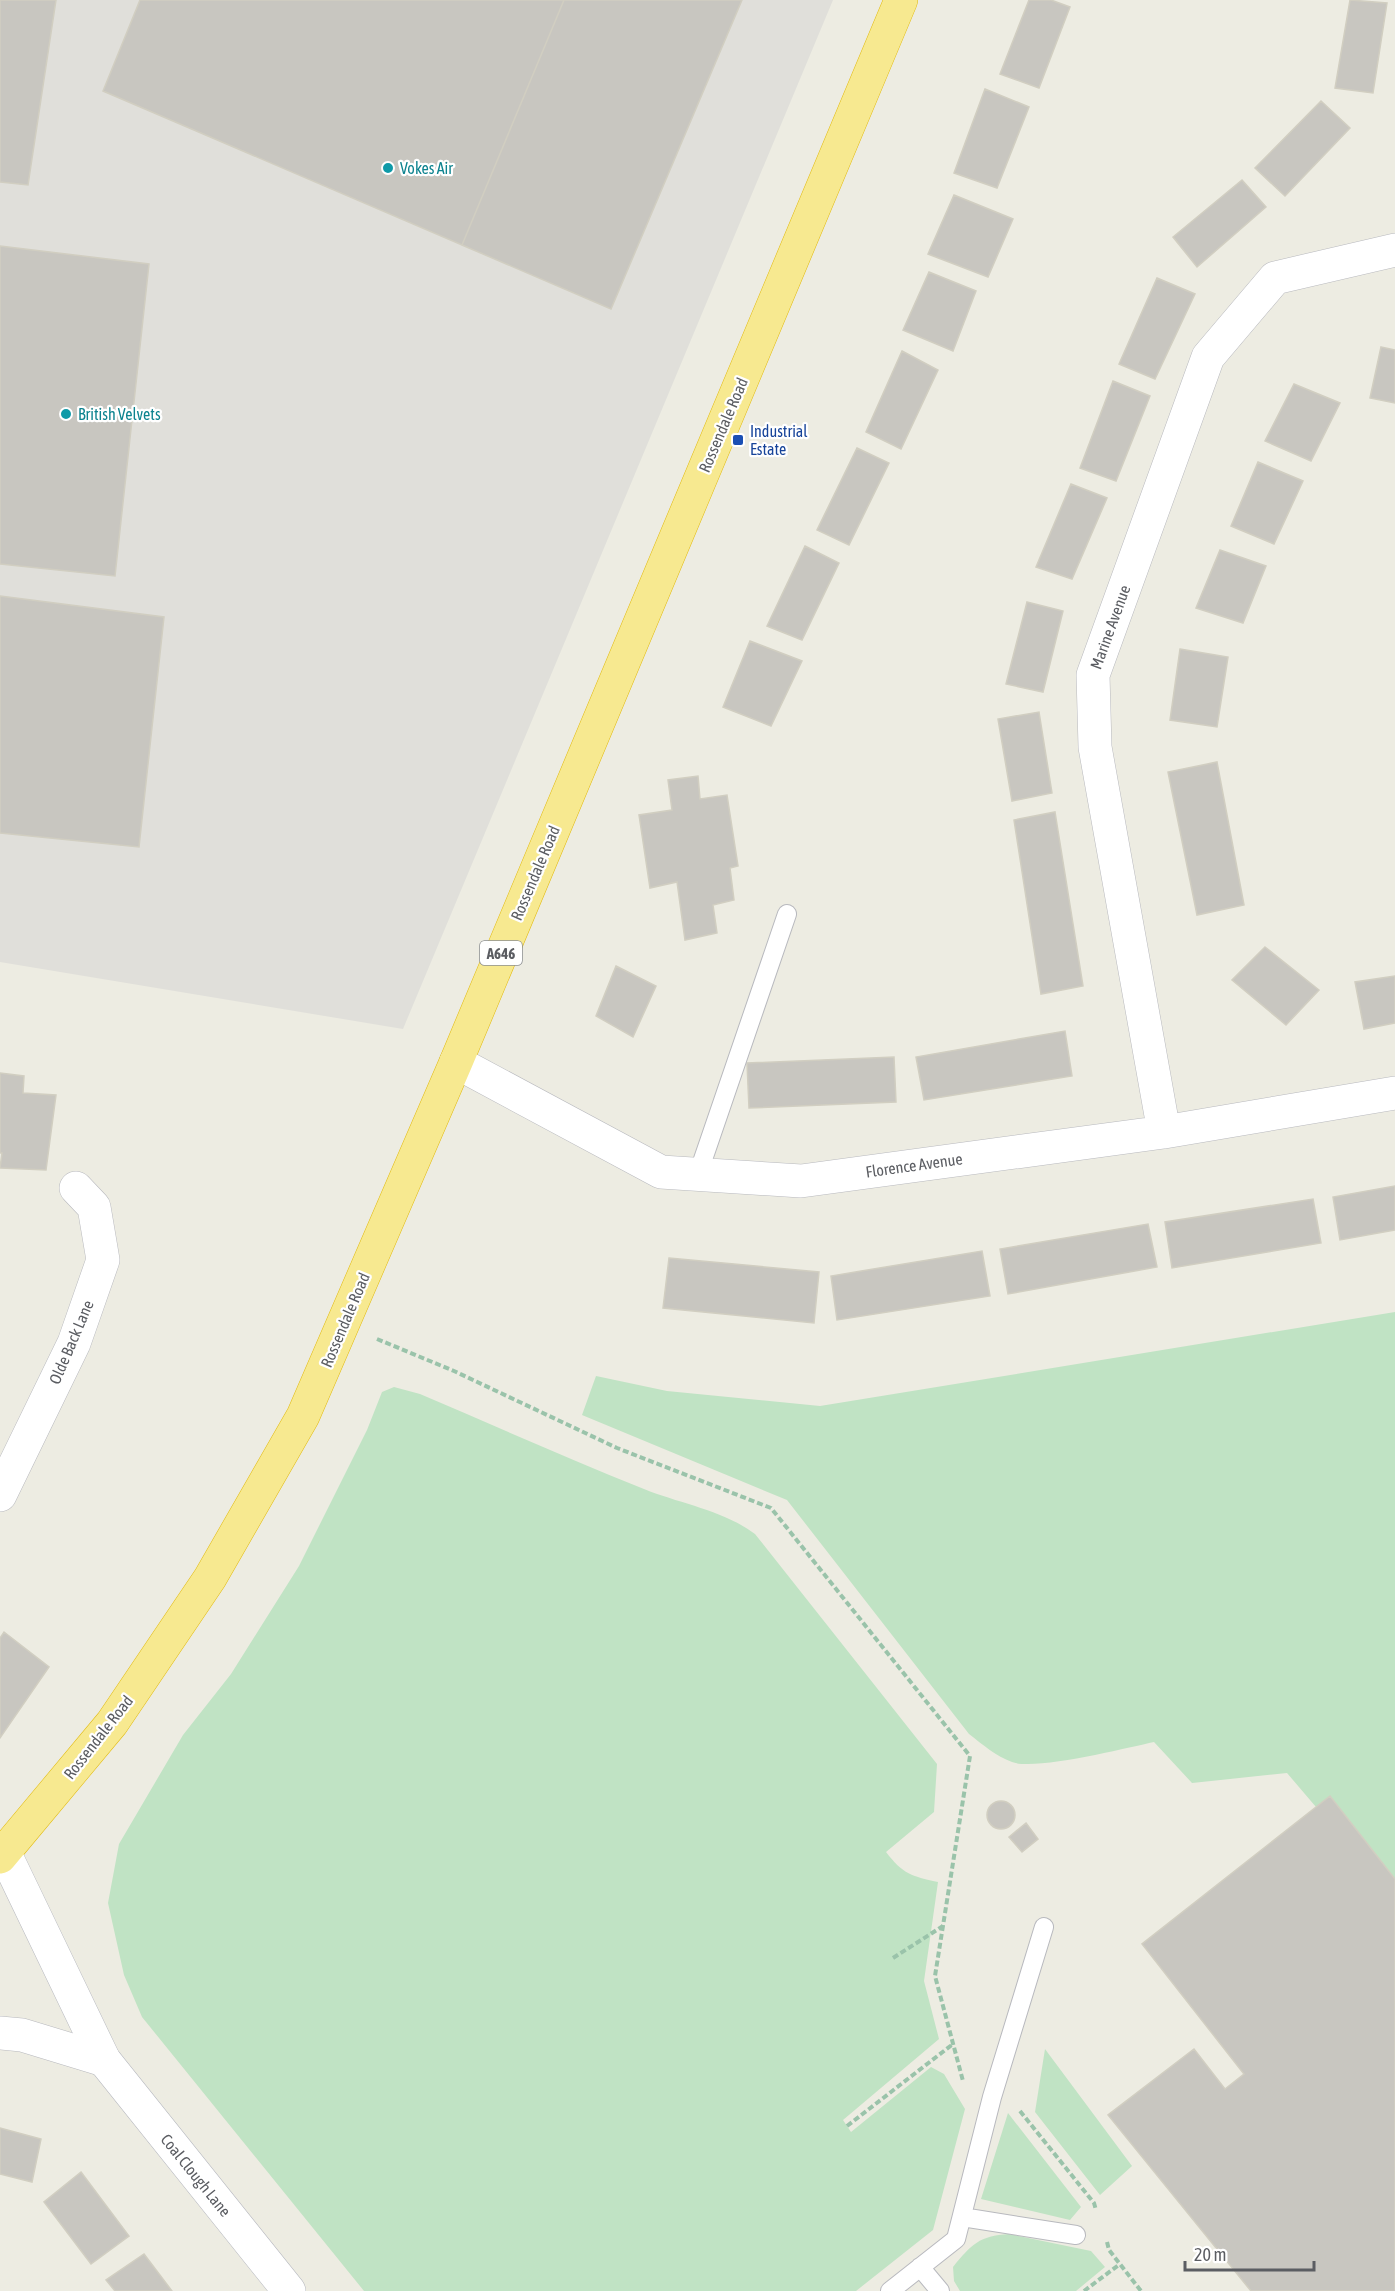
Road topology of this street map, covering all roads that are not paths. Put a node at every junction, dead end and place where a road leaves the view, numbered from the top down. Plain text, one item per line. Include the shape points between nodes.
1 (901, 0) edge
2 (1395, 250) edge
3 (787, 914) dead end
4 (456, 1062) junction
5 (1395, 1093) edge
6 (1164, 1132) junction
7 (698, 1174) junction
8 (76, 1188) dead end
9 (0, 1495) edge
10 (2, 1855) edge
11 (1044, 1927) dead end
12 (0, 2033) edge
13 (104, 2060) junction
14 (962, 2217) junction
15 (1076, 2235) dead end
16 (920, 2267) junction
17 (288, 2291) edge
18 (890, 2291) edge
19 (940, 2291) edge

1 - 4 highway, Rossendale Road / A646
2 - 6 street, Marine Avenue via 1275,278 1208,357 1093,675 1095,747
3 - 7 lane
4 - 7 street, Florence Avenue via 661,1172
4 - 10 highway, Rossendale Road / A646 via 303,1416 210,1578 112,1723
5 - 6 street, Florence Avenue
6 - 7 street, Florence Avenue via 801,1180
8 - 9 street, Olde Back Lane via 94,1207 103,1260 74,1343
10 - 13 street, Coal Clough Lane
11 - 14 lane via 992,2097
12 - 13 street via 22,2035
13 - 17 street, Coal Clough Lane
14 - 15 lane
14 - 16 lane via 956,2240
16 - 18 lane
16 - 19 lane

